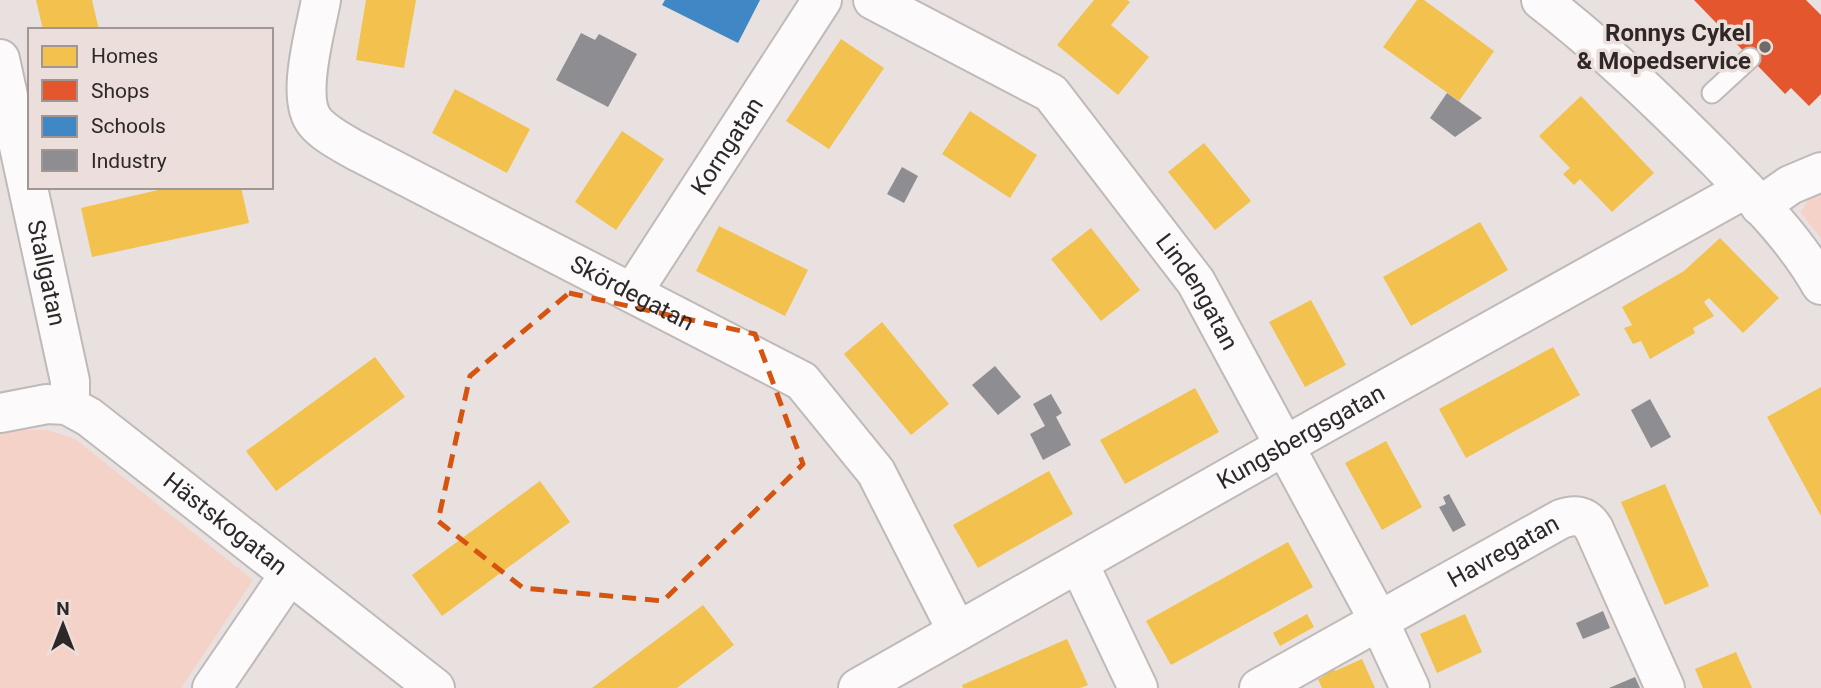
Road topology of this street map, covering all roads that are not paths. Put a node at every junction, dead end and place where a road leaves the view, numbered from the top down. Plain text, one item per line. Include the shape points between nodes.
1 (321, 0) edge
2 (822, 0) edge
3 (873, 0) edge
4 (1541, 0) edge
5 (1751, 58) dead end
6 (0, 59) edge
7 (1712, 93) dead end
8 (1821, 172) edge
9 (28, 188) edge
10 (28, 189) edge
11 (1753, 198) junction
12 (1821, 285) edge
13 (632, 293) junction
14 (67, 405) junction
15 (0, 413) edge
16 (1284, 446) junction
17 (1079, 564) junction
18 (289, 575) junction
19 (1378, 620) junction
20 (957, 631) junction
21 (212, 688) edge
22 (435, 688) edge
23 (858, 688) edge
24 (1138, 688) edge
25 (1259, 688) edge
26 (1410, 688) edge
27 (1665, 688) edge

1 - 13 street, Skördegatan via 306,101 314,121 355,150
2 - 13 street, Korngatan
3 - 16 street, Lindengatan via 1051,93 1196,282
4 - 11 street via 1620,66
5 - 7 lane
6 - 9 street, Stallgatan
8 - 11 street, Kungsbergsgatan
10 - 14 street, Stallgatan via 70,381
11 - 12 street via 1808,262
11 - 16 street, Kungsbergsgatan
13 - 20 street, Skördegatan via 802,381 876,472
14 - 15 street
14 - 18 street, Hästskogatan via 89,416
16 - 17 street, Kungsbergsgatan
16 - 19 street, Lindengatan
17 - 20 street, Kungsbergsgatan
17 - 24 street
18 - 21 street
18 - 22 street, Hästskogatan
19 - 25 street, Havregatan
19 - 26 street, Lindengatan
19 - 27 street, Havregatan via 1561,519 1582,517 1594,528
20 - 23 street, Kungsbergsgatan

